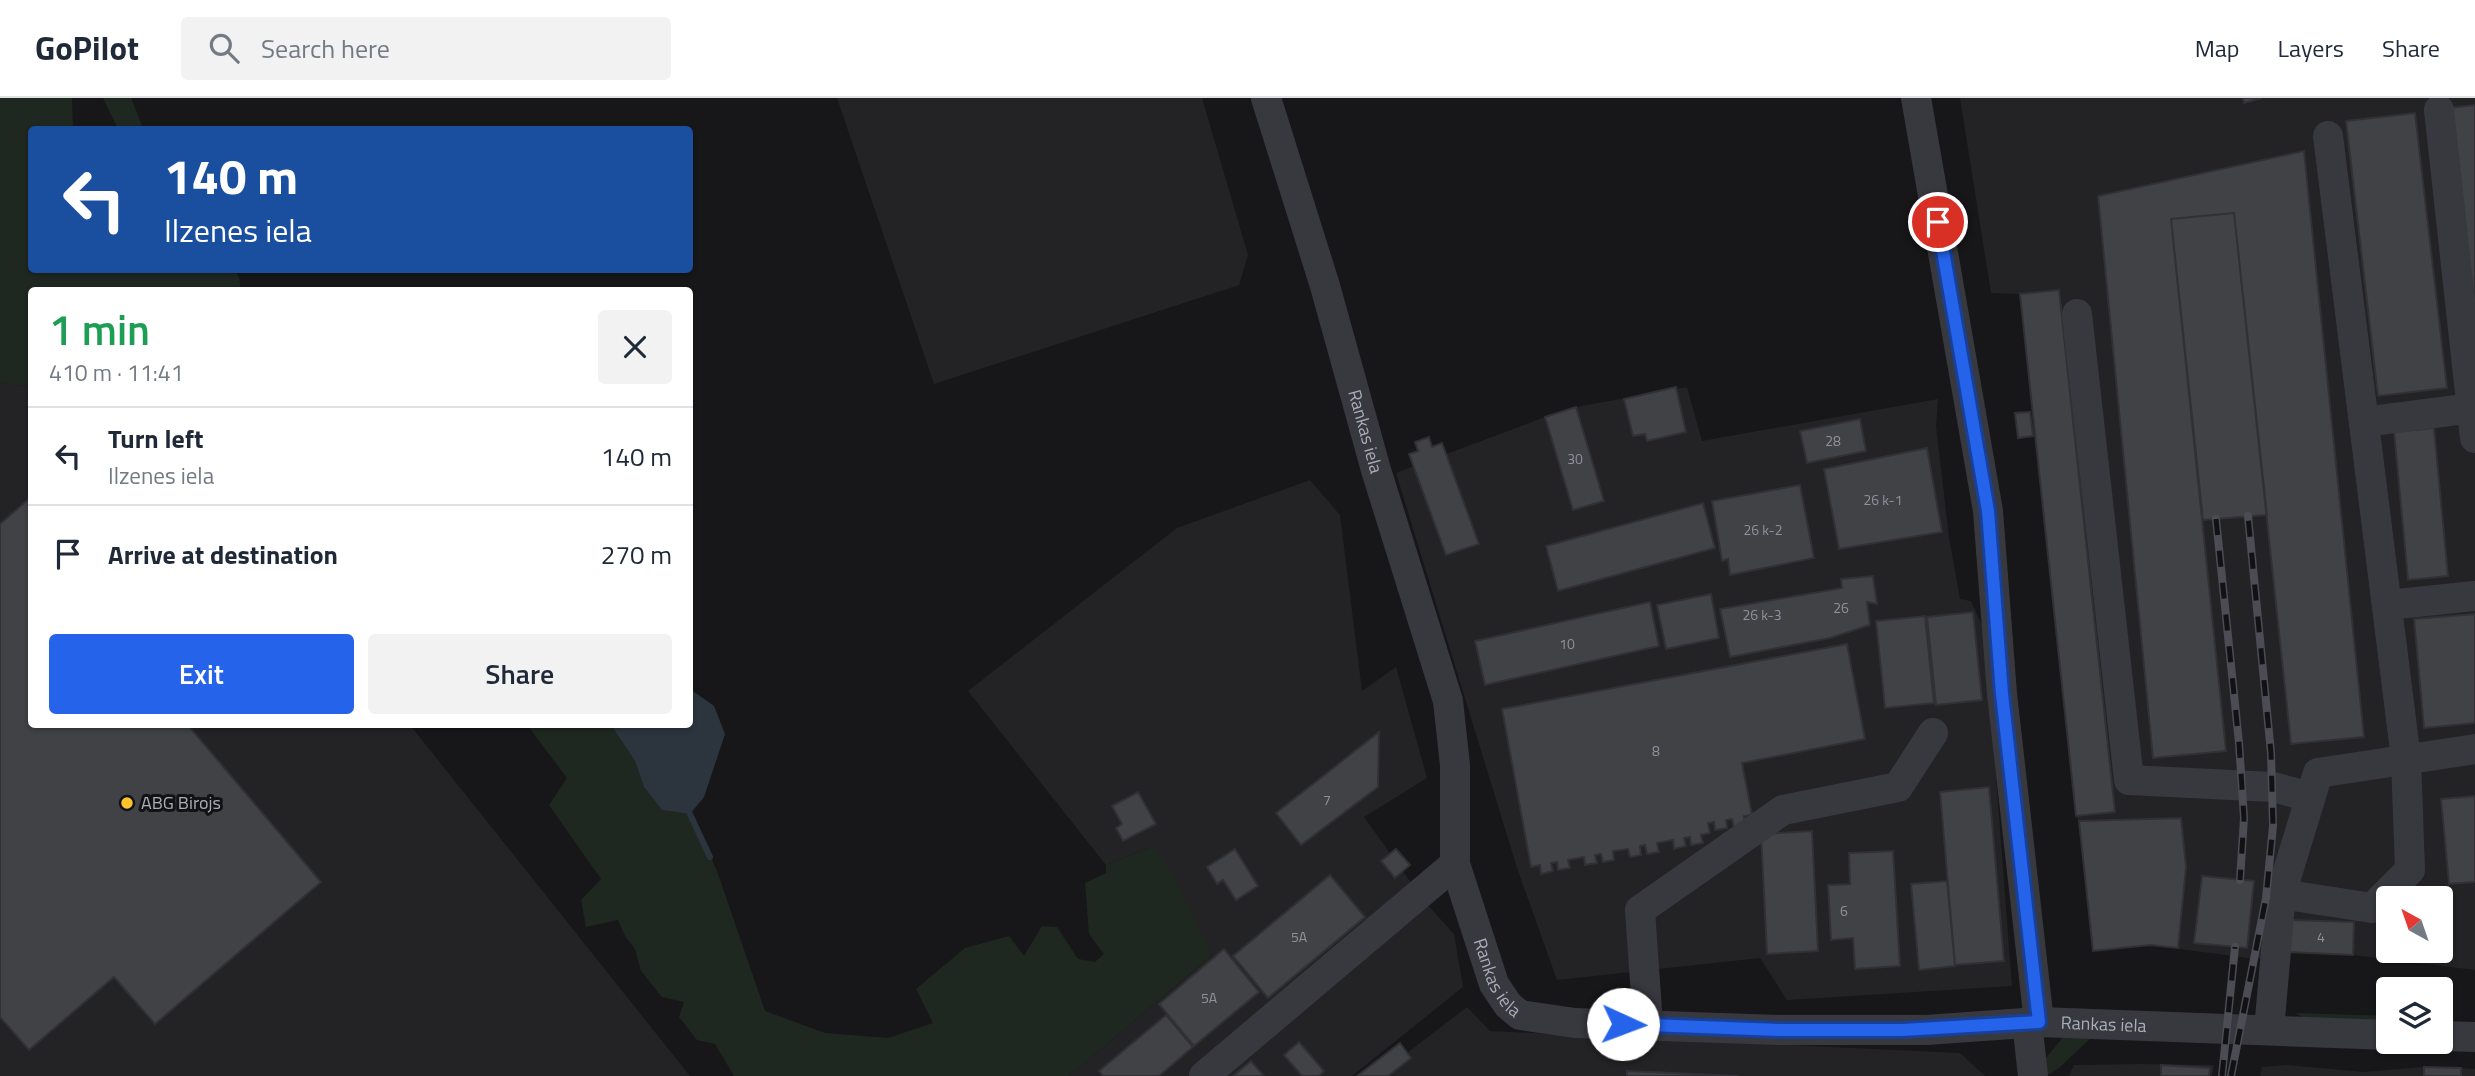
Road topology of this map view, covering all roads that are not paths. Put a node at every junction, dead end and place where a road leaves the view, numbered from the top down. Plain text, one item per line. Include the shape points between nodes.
1 (1266, 98) edge
2 (1916, 98) edge
3 (2439, 110) dead end
4 (2328, 136) dead end
5 (2077, 314) dead end
6 (2472, 408) junction
7 (2364, 422) junction
8 (2475, 438) edge
9 (2475, 596) edge
10 (2386, 605) junction
11 (1933, 733) dead end
12 (2475, 749) edge
13 (2406, 759) junction
14 (2310, 797) junction
15 (1455, 864) junction
16 (2281, 894) junction
17 (2033, 1022) junction
18 (1648, 1025) junction
19 (2269, 1030) junction
20 (2376, 1034) edge
21 (2453, 1037) edge
22 (2475, 1037) edge
23 (1204, 1076) edge
24 (2033, 1076) edge

1 - 15 street, Rankas iela via 1448,701 1455,765
2 - 17 street via 1988,511
3 - 6 street
4 - 7 street
5 - 14 street via 2129,780 2273,787
6 - 7 street
6 - 8 street
7 - 10 street
9 - 10 street
10 - 13 street
11 - 18 street via 1898,787 1783,810 1640,910
12 - 13 street
13 - 14 street via 2318,773
13 - 16 street via 2410,870 2372,908
14 - 16 street
15 - 18 street, Rankas iela via 1494,984 1508,1005 1520,1015 1575,1023
15 - 23 street
16 - 19 street
17 - 18 street, Rankas iela via 1926,1030
17 - 19 street, Rankas iela
17 - 24 street
19 - 20 street, Rankas iela
21 - 22 street

